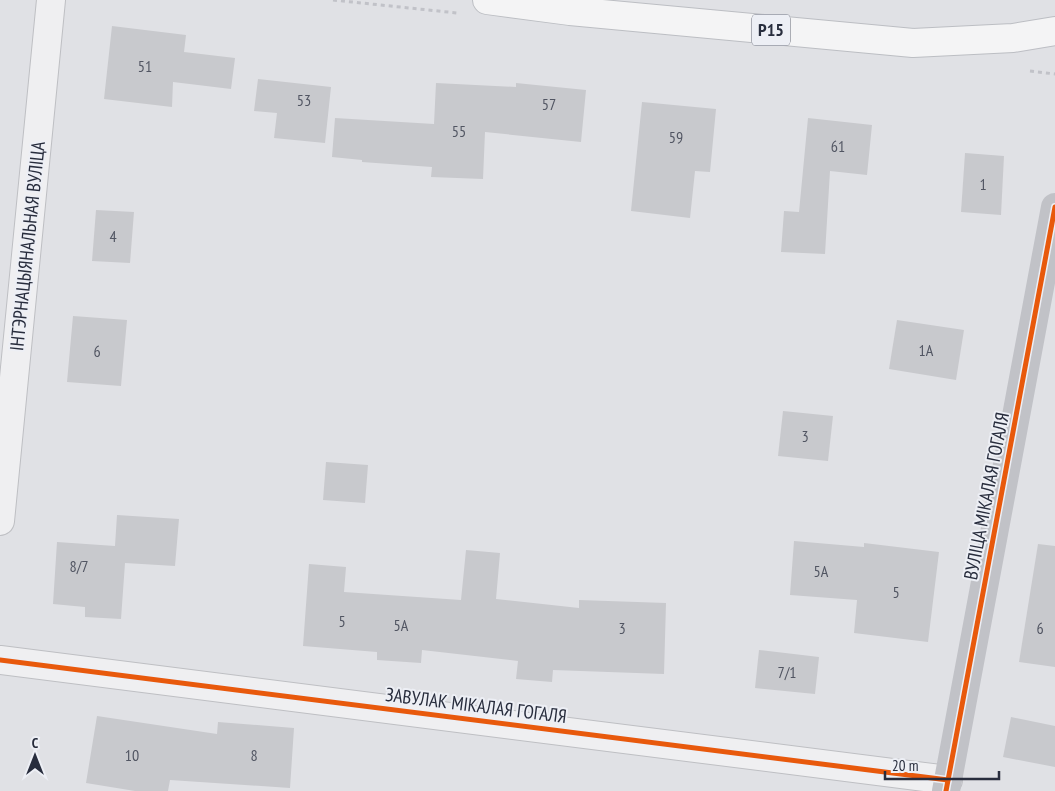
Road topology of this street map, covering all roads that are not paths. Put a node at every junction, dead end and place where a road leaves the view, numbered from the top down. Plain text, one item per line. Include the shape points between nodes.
1 (51, 0) edge
2 (487, 0) edge
3 (571, 5) edge
4 (1055, 31) edge
5 (1055, 207) edge
6 (0, 521) edge
7 (0, 660) edge
8 (947, 785) edge

1 - 6 street, ІНТЭРНАЦЫЯНАЛЬНАЯ ВУЛІЦА
2 - 3 main road, Р15
3 - 4 main road, Р15 via 913,43 1013,38
5 - 8 street, ВУЛІЦА МІКАЛАЯ ГОГАЛЯ
7 - 8 street, ЗАВУЛАК МІКАЛАЯ ГОГАЛЯ

